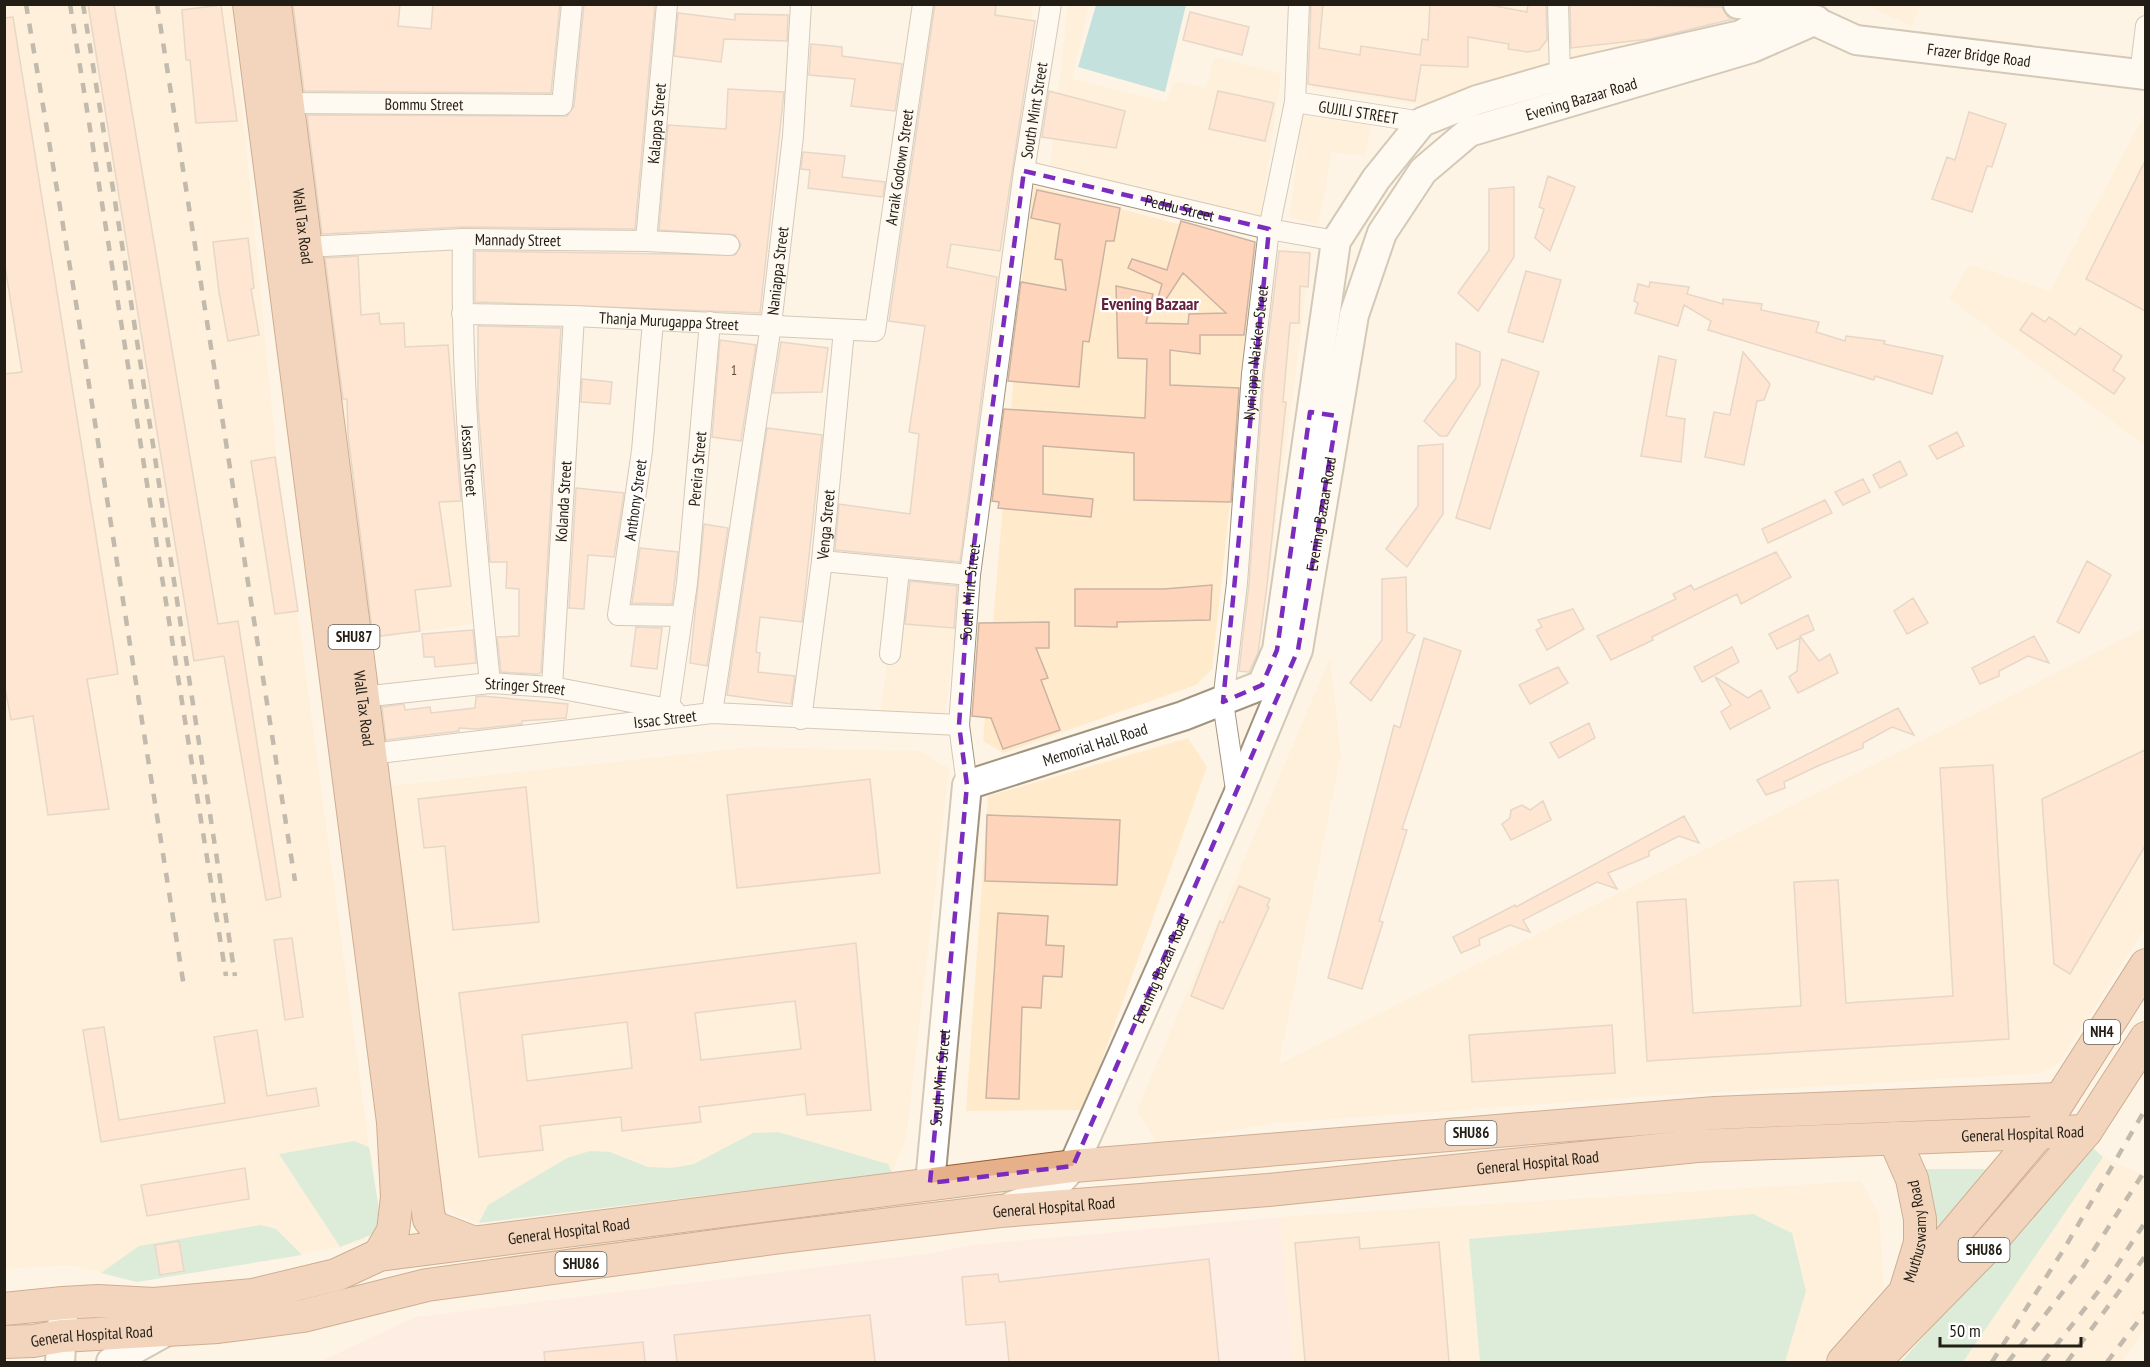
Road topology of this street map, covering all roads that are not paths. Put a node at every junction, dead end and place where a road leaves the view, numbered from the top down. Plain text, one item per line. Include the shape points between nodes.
1 (249, 4) edge
2 (275, 4) edge
3 (572, 4) edge
4 (668, 4) edge
5 (801, 4) edge
6 (922, 4) edge
7 (1051, 4) edge
8 (1299, 4) edge
9 (1558, 4) edge
10 (1738, 4) edge
11 (1787, 6) edge
12 (1821, 12) edge
13 (2145, 26) edge
14 (2143, 74) edge
15 (1560, 76) junction
16 (1295, 102) junction
17 (286, 104) junction
18 (1422, 122) junction
19 (1024, 171) junction
20 (1269, 229) junction
21 (463, 239) junction
22 (646, 241) junction
23 (1336, 241) junction
24 (729, 245) dead end
25 (305, 247) junction
26 (462, 314) junction
27 (574, 316) junction
28 (653, 321) junction
29 (710, 322) junction
30 (771, 325) junction
31 (844, 330) junction
32 (875, 331) joint
33 (1324, 414) junction
34 (822, 561) junction
35 (899, 570) junction
36 (970, 575) junction
37 (681, 616) junction
38 (890, 654) dead end
39 (490, 683) junction
40 (1262, 685) joint
41 (552, 687) junction
42 (362, 697) junction
43 (1223, 702) junction
44 (677, 712) junction
45 (712, 713) junction
46 (801, 719) junction
47 (959, 725) junction
48 (371, 754) junction
49 (967, 785) junction
50 (1237, 797) junction
51 (2145, 965) edge
52 (2145, 1038) edge
53 (2059, 1099) junction
54 (2086, 1131) junction
55 (2038, 1134) junction
56 (1894, 1138) junction
57 (1073, 1166) junction
58 (930, 1184) junction
59 (1000, 1211) junction
60 (472, 1242) junction
61 (379, 1255) junction
62 (1905, 1292) junction
63 (63, 1303) junction
64 (17, 1309) edge
65 (165, 1332) junction
66 (40, 1345) edge
67 (1857, 1358) edge
68 (111, 1362) edge

1 - 61 main road, Wall Tax Road / SHU87 via 393,1122 397,1197 393,1231
2 - 17 main road, Wall Tax Road / SHU87
3 - 17 street, Bommu Street via 562,105
4 - 22 street, Kalappa Street
5 - 30 street, Naniappa Street via 792,136
6 - 32 street, Arraik Godown Street
7 - 19 street, South Mint Street
8 - 16 street, Nyniappa Naicken Street
9 - 15 street
10 - 11 main road, Frazer Bridge Road
11 - 12 main road, Frazer Bridge Road
11 - 15 main road, Evening Bazaar Road via 1741,35
12 - 14 main road, Frazer Bridge Road via 1856,40
12 - 33 main road, Evening Bazaar Road via 1752,48 1469,132 1423,171 1382,233
13 - 14 street
15 - 18 main road, Evening Bazaar Road via 1477,100
16 - 18 street, GUJILI STREET
16 - 20 street, Nyniappa Naicken Street
17 - 25 main road, Wall Tax Road / SHU87
18 - 23 main road, Evening Bazaar Road via 1376,179
19 - 20 street, Peddu Street
19 - 36 street, South Mint Street
20 - 23 street, Peddu Street
20 - 43 street, Nyniappa Naicken Street
21 - 22 street, Mannady Street
21 - 25 street, Mannady Street
21 - 26 street, Jessan Street
22 - 24 street, Mannady Street
23 - 33 main road, Evening Bazaar Road
25 - 42 main road, Wall Tax Road / SHU87
26 - 27 street, Thanja Murugappa Street
26 - 39 street, Jessan Street via 472,501
27 - 28 street, Thanja Murugappa Street
27 - 41 street, Kolanda Street
28 - 29 street, Thanja Murugappa Street
28 - 37 street, Anthony Street via 642,451 618,615
29 - 30 street, Thanja Murugappa Street
29 - 37 street, Pereira Street
30 - 31 street, Thanja Murugappa Street
30 - 45 street, Naniappa Street
31 - 32 street, Thanja Murugappa Street
31 - 34 street, Venga Street
33 - 40 main road, Evening Bazaar Road via 1277,650
33 - 50 main road, Evening Bazaar Road via 1298,650
34 - 35 street
34 - 46 street, Venga Street
35 - 36 street
35 - 38 street
36 - 47 street, South Mint Street
37 - 44 street, Pereira Street
39 - 41 street, Stringer Street
39 - 42 street, Stringer Street
40 - 43 main road, Memorial Hall Road
41 - 44 street, Stringer Street
42 - 48 main road, Wall Tax Road / SHU87
43 - 49 main road, Memorial Hall Road
43 - 50 street
44 - 45 street, Issac Street
44 - 48 street, Issac Street
45 - 46 street, Issac Street
46 - 47 street, Issac Street
47 - 49 street, South Mint Street
48 - 60 main road, Wall Tax Road / SHU87 via 429,1219 436,1228
49 - 58 main road, South Mint Street
50 - 57 main road, Evening Bazaar Road
51 - 53 main road, Muthuswamy Road / NH4
52 - 54 main road, Muthuswamy Road / NH4
53 - 54 main road, General Hospital Road
53 - 55 main road, Muthuswamy Road / SHU86
53 - 57 main road, General Hospital Road / SHU86 via 1715,1113
54 - 55 main road, General Hospital Road / SHU86
54 - 67 main road, Muthuswamy Road / SHU86 via 1982,1252
55 - 56 main road, General Hospital Road / SHU86
55 - 62 main road, Muthuswamy Road / SHU86
56 - 59 main road, General Hospital Road / SHU86 via 1697,1146 1268,1190
56 - 62 main road, Muthuswamy Road / SHU86 via 1912,1179 1920,1219 1920,1243
57 - 58 main road, General Hospital Road / SHU86
57 - 59 main road, Evening Bazaar Road via 1052,1190
58 - 60 main road, General Hospital Road / SHU86
59 - 65 main road, General Hospital Road / SHU86 via 427,1285 303,1316
60 - 61 main road, General Hospital Road / SHU86
61 - 63 main road, General Hospital Road / SHU86 via 336,1275 253,1295 154,1304
62 - 67 main road, Muthuswamy Road / SHU86
63 - 64 main road, General Hospital Road / SHU86
63 - 66 main road
65 - 66 main road, General Hospital Road / SHU86
65 - 68 main road

